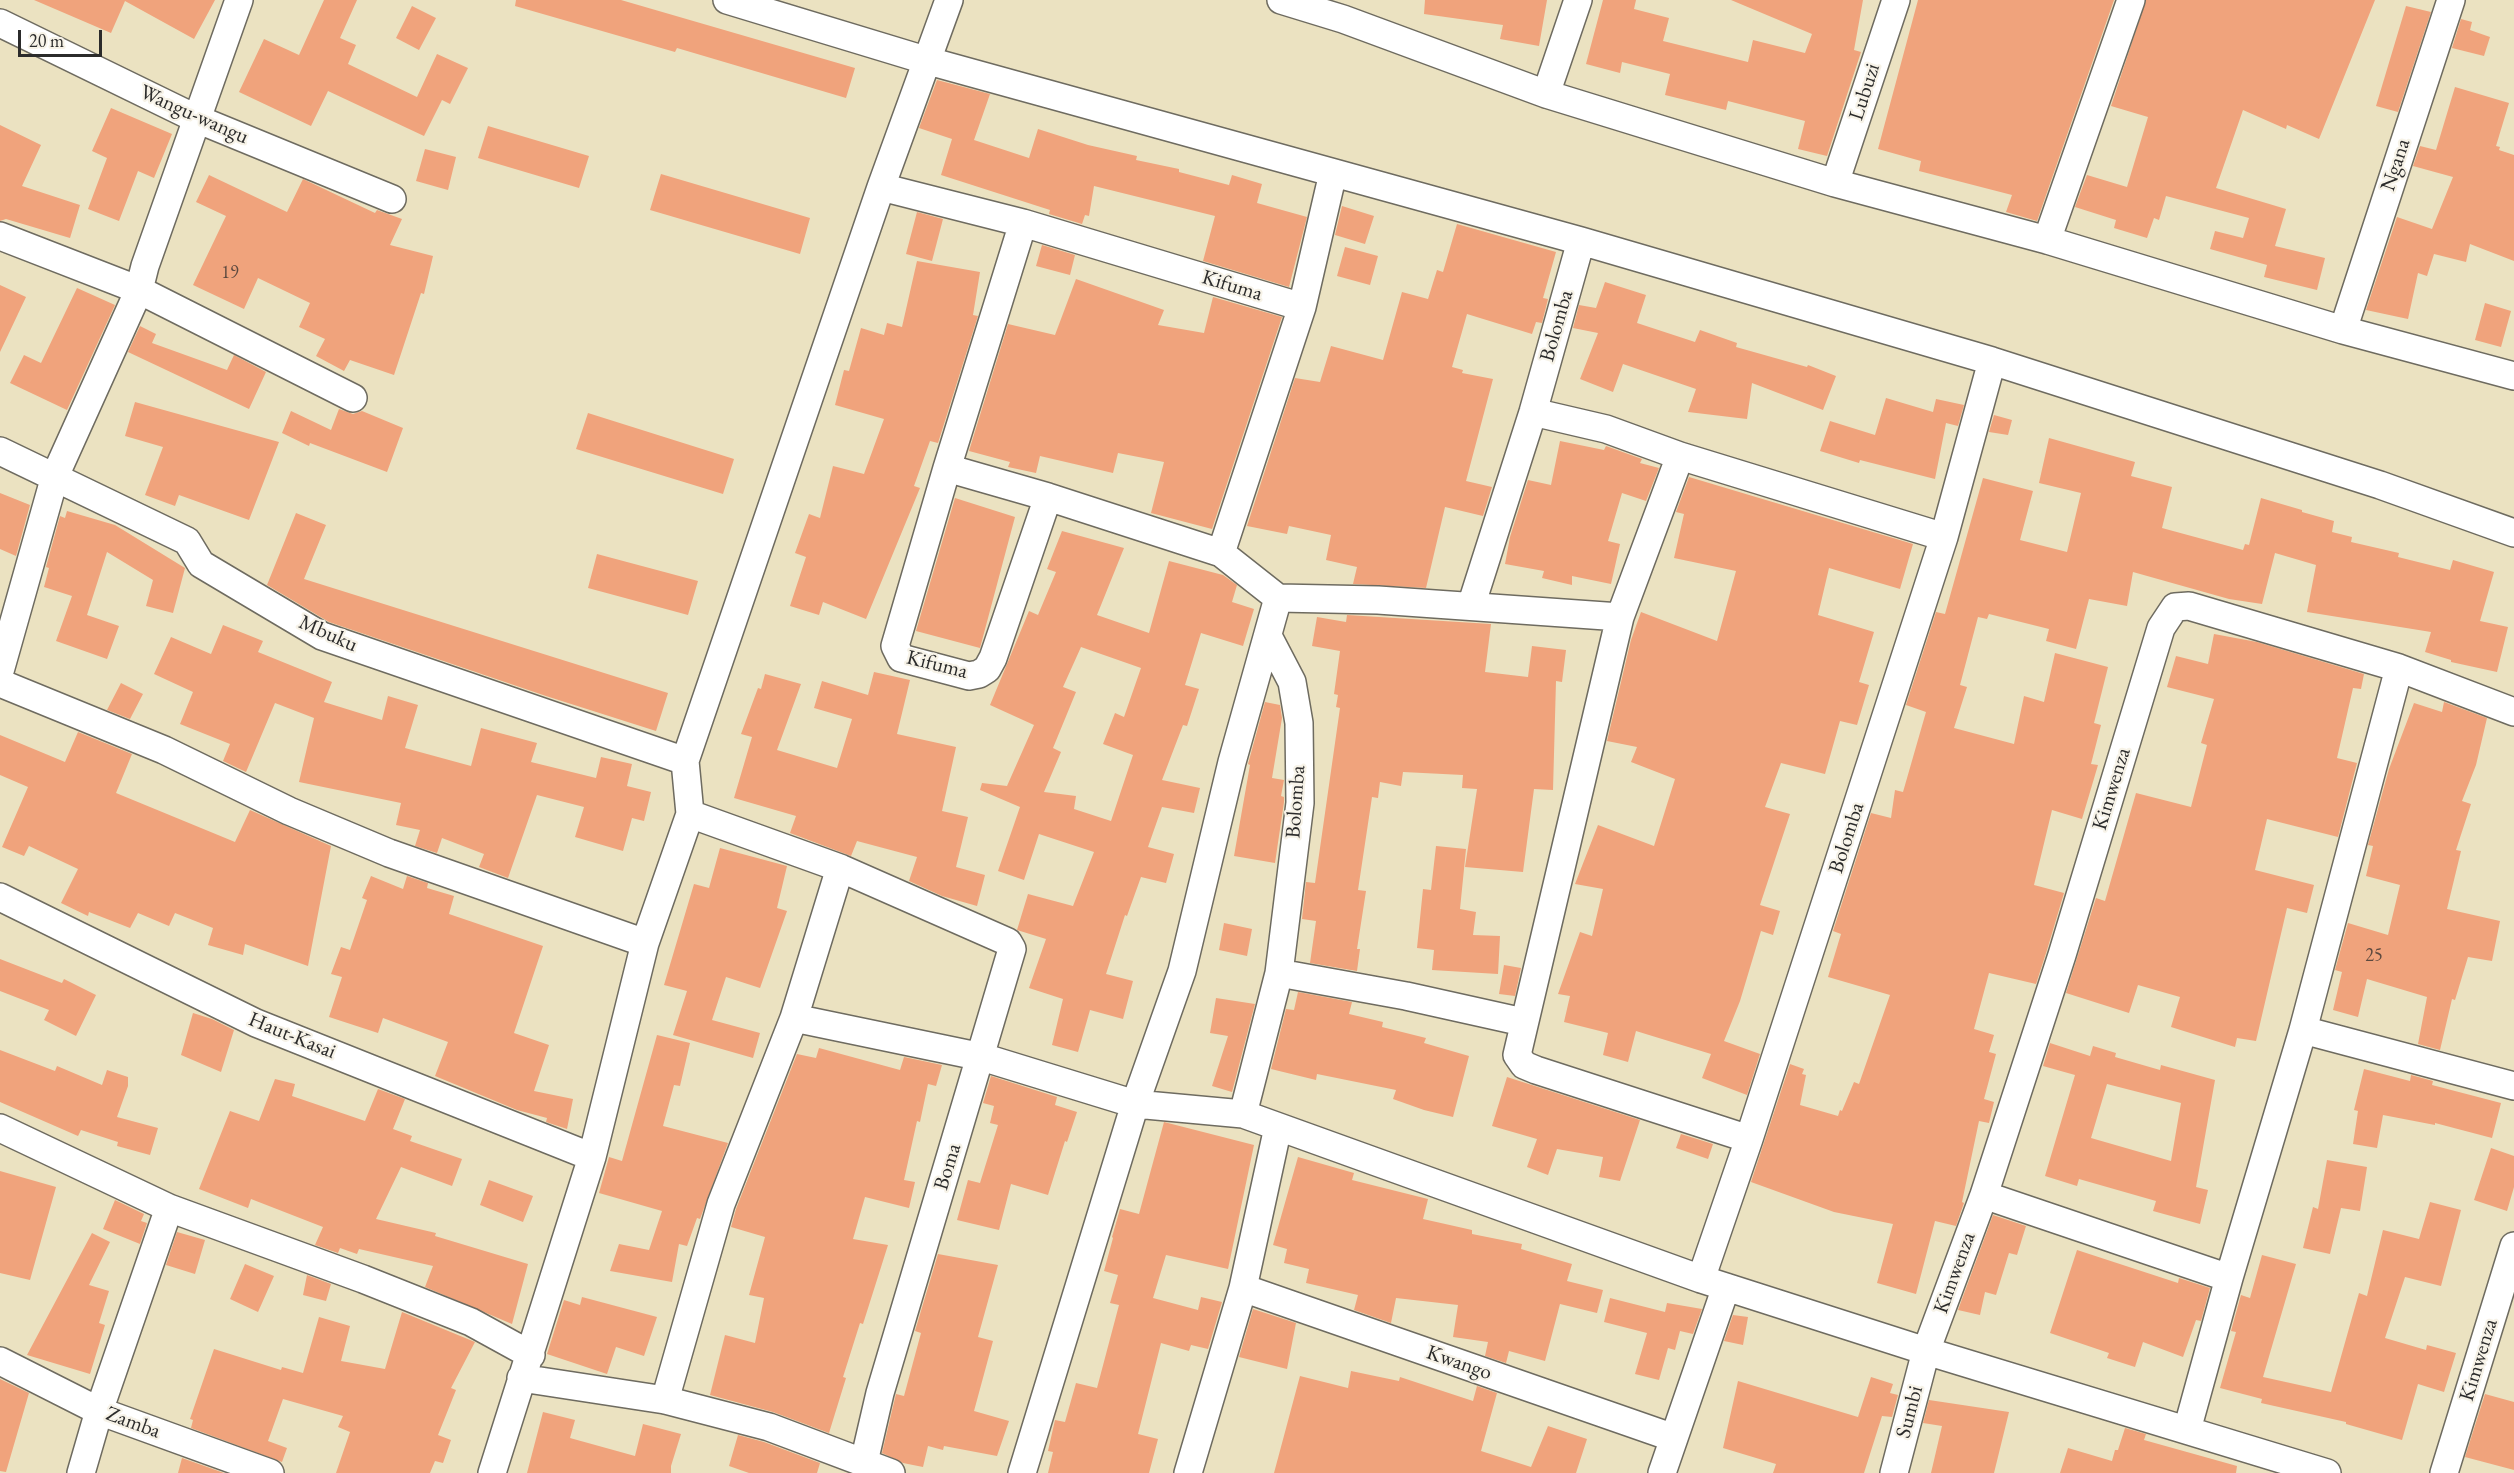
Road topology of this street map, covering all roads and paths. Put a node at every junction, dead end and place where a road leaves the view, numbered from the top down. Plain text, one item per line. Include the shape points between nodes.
1 (239, 0) edge
2 (727, 0) edge
3 (949, 0) edge
4 (1281, 0) edge
5 (1578, 0) edge
6 (1896, 0) edge
7 (2131, 0) edge
8 (2451, 0) edge
9 (1346, 10) edge
10 (0, 23) edge
11 (925, 60) junction
12 (1546, 94) junction
13 (197, 118) junction
14 (1333, 173) junction
15 (1835, 183) junction
16 (880, 187) junction
17 (393, 199) dead end
18 (1023, 223) junction
19 (0, 236) edge
20 (2047, 240) junction
21 (1581, 241) junction
22 (139, 290) junction
23 (1302, 307) junction
24 (2343, 330) junction
25 (1992, 361) junction
26 (2514, 376) edge
27 (353, 398) dead end
28 (1533, 412) junction
29 (0, 451) edge
30 (1680, 456) junction
31 (947, 468) junction
32 (55, 477) junction
33 (1047, 497) junction
34 (2514, 533) edge
35 (1944, 537) junction
36 (1221, 553) junction
37 (1278, 598) junction
38 (1471, 606) junction
39 (1620, 617) junction
40 (1268, 636) junction
41 (2399, 668) junction
42 (0, 672) edge
43 (0, 683) edge
44 (2514, 712) edge
45 (685, 761) junction
46 (690, 814) junction
47 (840, 868) junction
48 (0, 897) edge
49 (645, 943) junction
50 (1279, 973) junction
51 (794, 1018) junction
52 (1523, 1022) junction
53 (2303, 1030) junction
54 (982, 1057) junction
55 (2514, 1086) edge
56 (1135, 1104) junction
57 (1243, 1114) junction
58 (1278, 1127) junction
59 (0, 1128) edge
60 (1749, 1138) junction
61 (591, 1157) junction
62 (1984, 1195) junction
63 (169, 1208) junction
64 (2514, 1246) edge
65 (2229, 1278) junction
66 (1701, 1279) junction
67 (1726, 1287) junction
68 (1243, 1288) junction
69 (1926, 1351) junction
70 (0, 1361) edge
71 (526, 1366) junction
72 (665, 1400) junction
73 (99, 1411) junction
74 (2187, 1430) junction
75 (1674, 1438) junction
76 (864, 1462) junction
77 (81, 1473) edge
78 (270, 1473) edge
79 (492, 1473) edge
80 (891, 1473) edge
81 (1022, 1473) edge
82 (1188, 1473) edge
83 (1662, 1473) edge
84 (1894, 1473) edge
85 (2327, 1473) edge
86 (2444, 1473) edge

1 - 13 street
2 - 11 street
3 - 11 street
4 - 9 street
5 - 12 street
6 - 15 street, Lubuzi
7 - 20 street
8 - 24 street, Ngana
9 - 12 street
10 - 13 street, Wangu-wangu
11 - 14 street
11 - 16 street
12 - 15 street
13 - 17 street, Wangu-wangu
13 - 22 street
14 - 21 street
14 - 23 street
15 - 20 street
16 - 18 street, Kifuma
16 - 45 street
18 - 23 street, Kifuma
18 - 31 street, Kifuma
19 - 22 street
20 - 24 street
21 - 25 street
21 - 28 street, Bolomba
22 - 27 street
22 - 32 street
23 - 36 street
24 - 26 street
25 - 34 street via 2380,484
25 - 35 street, Bolomba
28 - 30 street via 1606,429
28 - 38 street, Bolomba
29 - 32 street, Mbuku
30 - 35 street
30 - 39 street
31 - 33 street
31 - 33 street, Kifuma via 895,646 897,654 906,660 969,676 987,669
32 - 42 street
32 - 45 street, Mbuku via 187,541 201,564 322,636
33 - 36 street
35 - 60 street, Bolomba
36 - 37 street
37 - 38 street
37 - 40 street
38 - 39 street
39 - 52 street
40 - 50 street, Bolomba via 1292,682 1299,723 1300,803
40 - 56 street via 1232,762 1182,971
41 - 44 street, Kimwenza
41 - 53 street
41 - 62 street, Kimwenza via 2189,606 2175,607 2161,628
43 - 49 street via 164,750 289,811 389,853
45 - 46 street
46 - 47 street, Boma
46 - 49 street
47 - 51 street
47 - 54 street, Boma via 1008,942 1012,949
48 - 61 street, Haut-Kasai via 256,1023
49 - 61 street
50 - 52 street
50 - 57 street, Bolomba
51 - 54 street
51 - 72 street via 721,1204
52 - 60 street via 1517,1055 1524,1065
53 - 55 street
53 - 65 street
54 - 56 street
54 - 76 street, Boma via 880,1393
56 - 57 street
56 - 81 street
57 - 58 street
58 - 66 street
58 - 68 street
59 - 63 street
60 - 66 street, Bolomba
61 - 71 street
62 - 65 street
62 - 69 street, Kimwenza
63 - 71 street via 363,1278 471,1322
63 - 73 street
64 - 86 street, Kimwenza
65 - 74 street
66 - 67 street
67 - 69 street
67 - 75 street
68 - 75 street, Kwango
68 - 82 street
69 - 74 street
69 - 84 street, Sumbi
70 - 73 street, Zamba
71 - 72 street
71 - 79 street
72 - 76 street via 769,1427
73 - 77 street
73 - 78 street, Zamba
74 - 85 street
75 - 83 street
76 - 80 street

